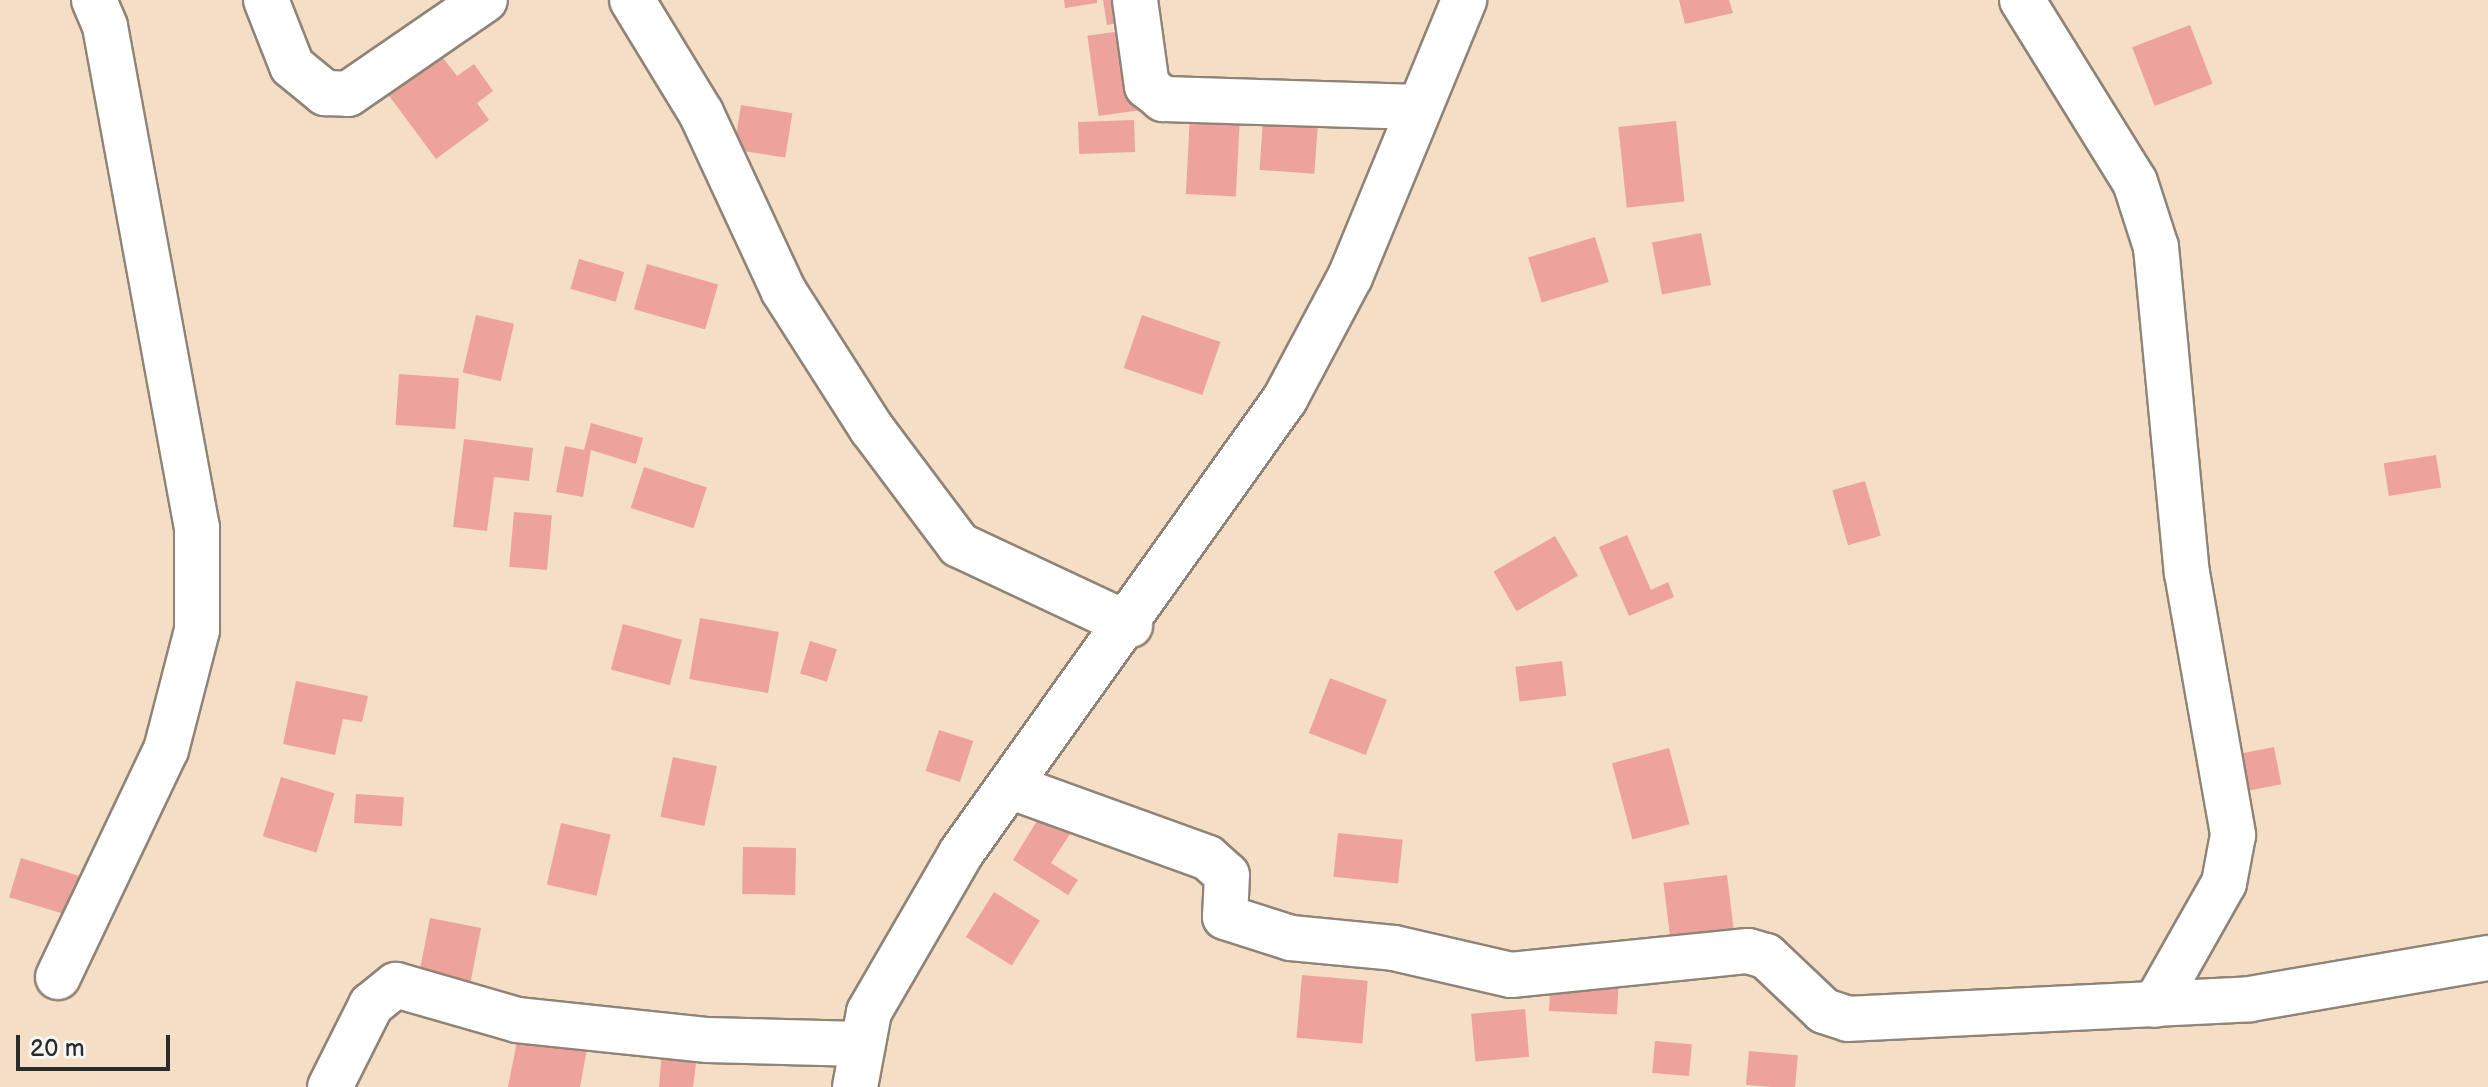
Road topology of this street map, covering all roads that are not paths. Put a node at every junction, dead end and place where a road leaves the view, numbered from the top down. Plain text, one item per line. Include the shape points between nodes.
1 (94, 0) edge
2 (266, 0) edge
3 (485, 0) edge
4 (632, 0) edge
5 (1135, 0) edge
6 (1464, 0) edge
7 (2022, 0) edge
8 (1419, 107) junction
9 (1130, 625) junction
10 (1012, 787) junction
11 (2488, 958) edge
12 (58, 977) dead end
13 (2155, 1005) junction
14 (861, 1044) junction
15 (330, 1087) edge
16 (855, 1087) edge

1 - 12 street via 108,41 197,528 197,630 166,750
2 - 3 street via 292,66 325,93 348,94
4 - 9 street via 701,113 783,290 872,429 959,545
5 - 8 street via 1147,86 1163,99
6 - 8 street
7 - 13 street via 2135,182 2156,247 2187,573 2233,835 2224,883
8 - 9 street via 1350,277 1285,399
9 - 10 street
10 - 13 street via 1208,858 1227,875 1225,917 1291,938 1394,948 1511,975 1748,951 1766,956 1824,1011 1848,1019
10 - 14 street via 937,893 869,1012
11 - 13 street via 2250,999
14 - 15 street via 708,1040 517,1020 396,985 371,1005
14 - 16 street

